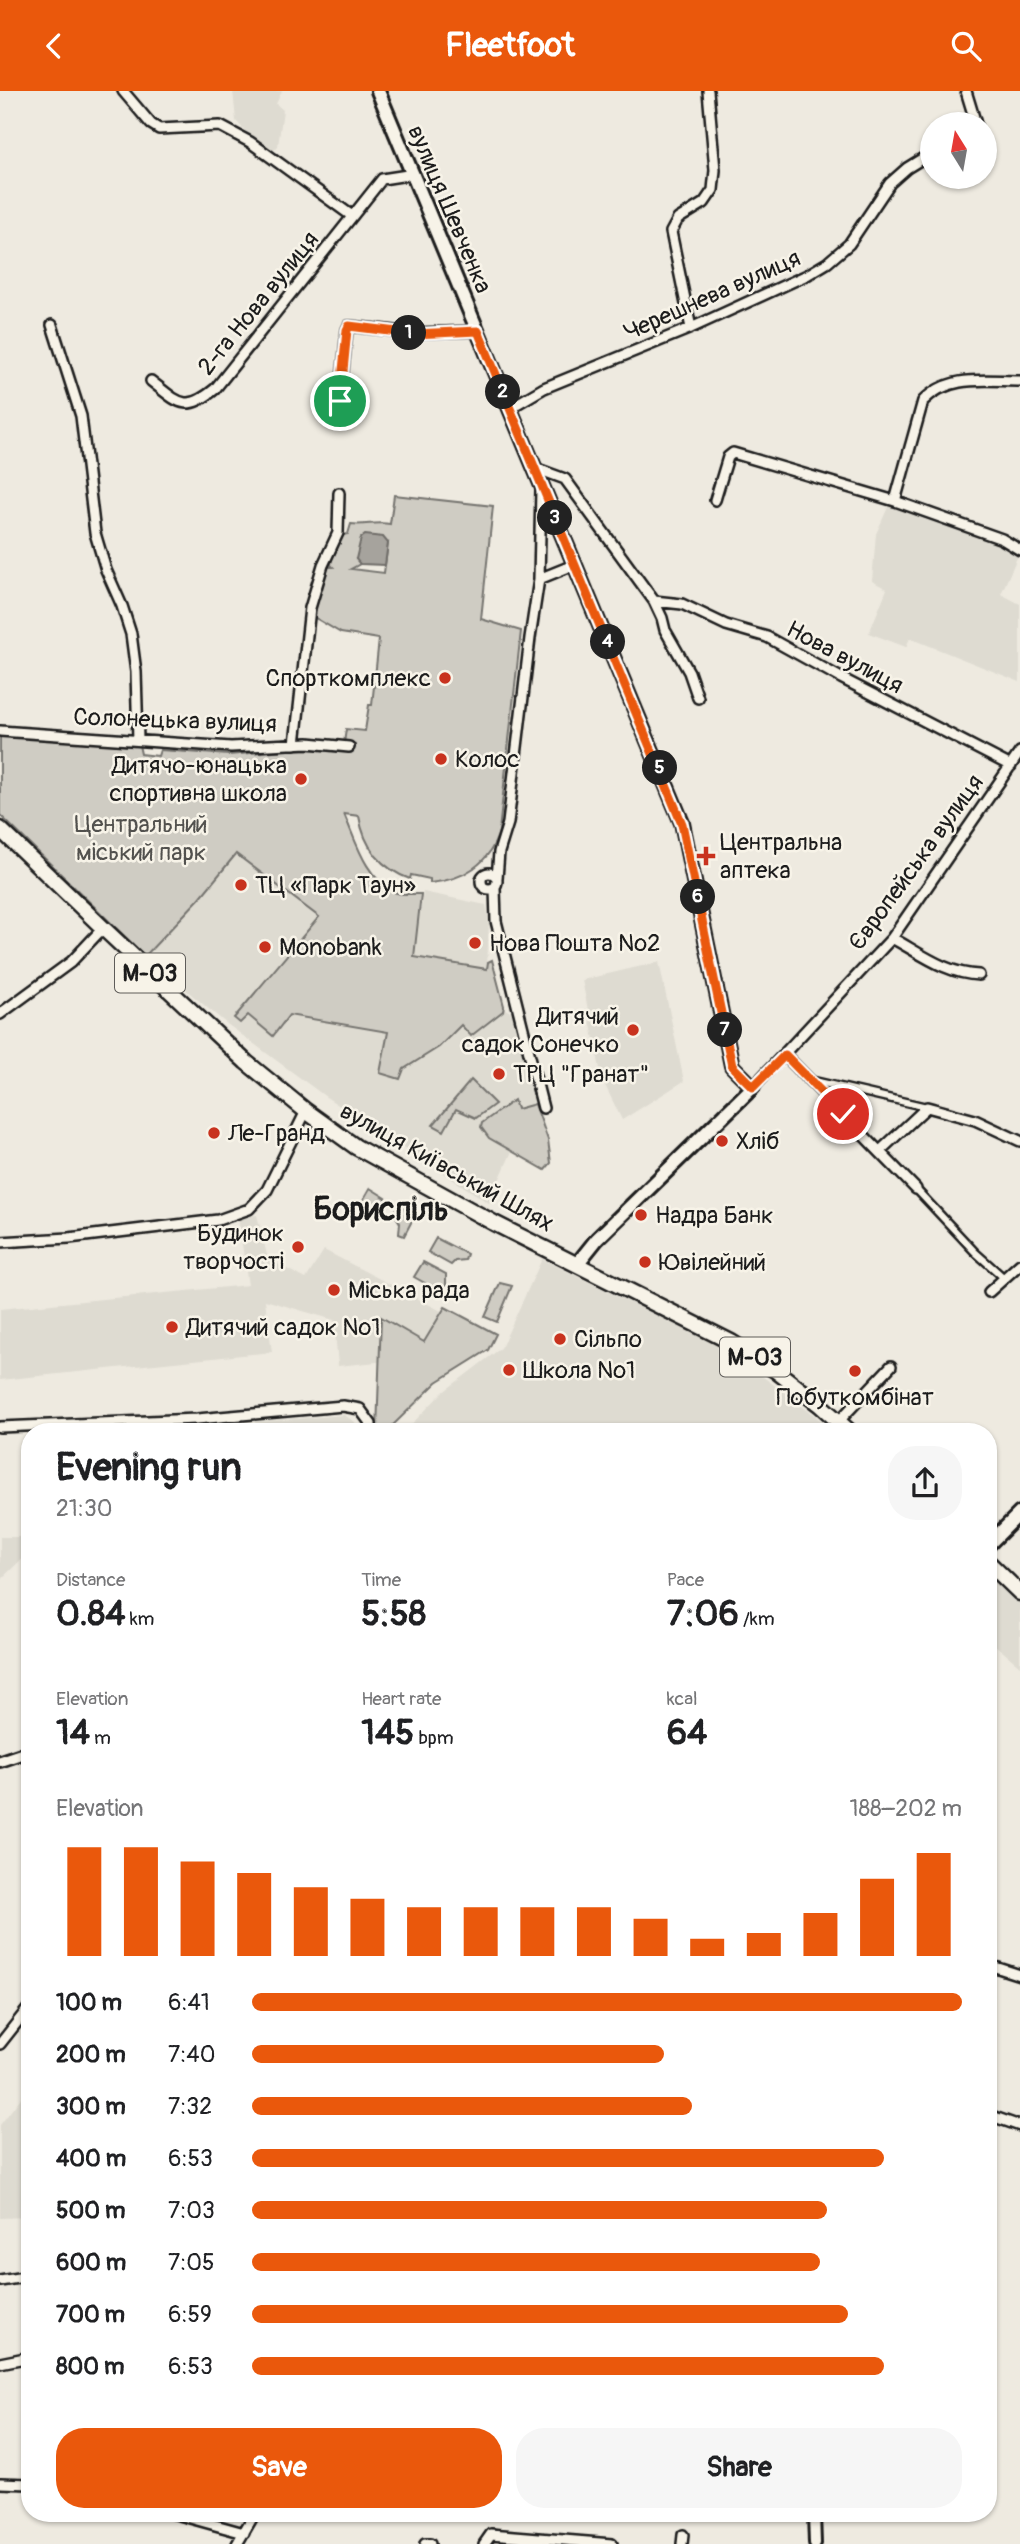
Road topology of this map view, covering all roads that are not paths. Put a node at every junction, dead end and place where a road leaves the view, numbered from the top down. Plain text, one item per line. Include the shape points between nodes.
1 (123, 91) edge
2 (378, 91) edge
3 (708, 91) edge
4 (966, 91) edge
5 (972, 112) edge
6 (920, 160) edge
7 (414, 174) junction
8 (352, 216) junction
9 (52, 325) dead end
10 (691, 328) junction
11 (478, 331) junction
12 (151, 381) dead end
13 (1020, 381) edge
14 (340, 401) dead end
15 (510, 408) junction
16 (534, 468) junction
17 (541, 484) junction
18 (339, 493) dead end
19 (715, 501) dead end
20 (895, 501) junction
21 (1020, 550) edge
22 (576, 564) junction
23 (539, 579) junction
24 (654, 601) junction
25 (698, 698) dead end
26 (0, 731) edge
27 (138, 740) junction
28 (295, 744) junction
29 (349, 747) dead end
30 (1020, 752) edge
31 (1011, 766) junction
32 (0, 829) edge
33 (499, 852) junction
34 (484, 874) junction
35 (493, 885) junction
36 (103, 928) junction
37 (892, 937) junction
38 (979, 975) dead end
39 (0, 1014) edge
40 (785, 1055) junction
41 (808, 1079) junction
42 (753, 1087) junction
43 (927, 1107) junction
44 (544, 1108) dead end
45 (306, 1111) junction
46 (1020, 1142) edge
47 (880, 1151) junction
48 (916, 1189) joint
49 (0, 1242) edge
50 (1020, 1263) edge
51 (576, 1264) junction
52 (1003, 1276) junction
53 (989, 1292) dead end
54 (891, 1366) dead end
55 (98, 1423) edge
56 (368, 1423) edge
57 (839, 1423) edge
58 (847, 1423) edge
59 (21, 1426) edge
60 (0, 1427) edge
61 (1020, 1513) edge
62 (997, 1536) edge
63 (997, 1571) edge
64 (1020, 1593) edge
65 (21, 1754) edge
66 (0, 1761) edge
67 (997, 1968) edge
68 (1020, 1975) edge
69 (21, 2017) edge
70 (0, 2044) edge
71 (997, 2118) edge
72 (1020, 2126) edge
73 (21, 2278) edge
74 (0, 2281) edge
75 (21, 2359) edge
76 (0, 2363) edge
77 (0, 2483) edge
78 (21, 2484) edge
79 (204, 2522) edge
80 (250, 2522) edge
81 (814, 2522) edge
82 (244, 2533) junction
83 (239, 2543) edge
84 (425, 2544) edge
85 (430, 2544) edge
86 (484, 2544) edge
87 (612, 2544) edge
88 (815, 2544) edge

1 - 8 street via 159,129 220,126
2 - 7 main road, вулиця Шевченка
3 - 10 street via 713,190 678,219 671,232
4 - 5 street
6 - 10 street, Черешнева вулиця via 890,183 849,244 827,263
7 - 8 street, 2-га Нова вулиця via 382,179
7 - 11 main road, вулиця Шевченка
8 - 12 street, 2-га Нова вулиця via 203,399 179,403
9 - 27 street via 81,416 95,533 131,634
10 - 15 street, Черешнева вулиця via 544,388
11 - 14 street via 414,334 349,326
11 - 15 main road, вулиця Шевченка
13 - 20 street via 955,381 934,389 923,401
15 - 16 main road, вулиця Шевченка
16 - 17 main road, вулиця Шевченка
16 - 24 street via 565,479
17 - 22 main road, вулиця Шевченка
17 - 23 street
18 - 28 street via 338,533 310,608
19 - 20 street via 733,453
20 - 21 street via 1002,539
22 - 23 street
22 - 42 main road, вулиця Шевченка via 682,824 732,1066
23 - 33 street via 508,823
24 - 25 street
24 - 31 street, Нова вулиця via 682,604 766,637
26 - 27 street, Солонецька вулиця
27 - 28 street, Солонецька вулиця via 231,747
28 - 29 street, Солонецька вулиця
30 - 31 street, Європейська вулиця
31 - 37 street, Європейська вулиця
32 - 36 highway, вулиця Київський Шлях / М-03
33 - 34 street
33 - 35 street
34 - 35 street via 492,873
34 - 35 street via 481,882
35 - 44 street via 496,921
36 - 39 street via 71,963
36 - 45 highway, вулиця Київський Шлях / М-03 via 246,1062
37 - 38 street via 943,967
37 - 40 street, Європейська вулиця
40 - 41 street
40 - 42 street, Європейська вулиця
41 - 43 street
41 - 47 street
42 - 51 main road, Європейська вулиця via 597,1238
43 - 46 street via 975,1120
43 - 47 street
45 - 49 street via 267,1190 248,1209 218,1220
45 - 51 highway, вулиця Київський Шлях / М-03 via 356,1147
47 - 48 street
48 - 52 street
50 - 52 street
51 - 57 highway, вулиця Київський Шлях / М-03 via 731,1342 775,1370
52 - 53 street
54 - 58 street
55 - 56 street via 343,1406 360,1409
59 - 60 street
61 - 62 main road
63 - 64 highway
65 - 66 street
67 - 68 street
69 - 70 street
71 - 72 street
73 - 74 street
75 - 76 street
77 - 78 street
79 - 82 street
80 - 82 street
81 - 88 street
82 - 83 street
84 - 85 street
86 - 87 street via 491,2534

